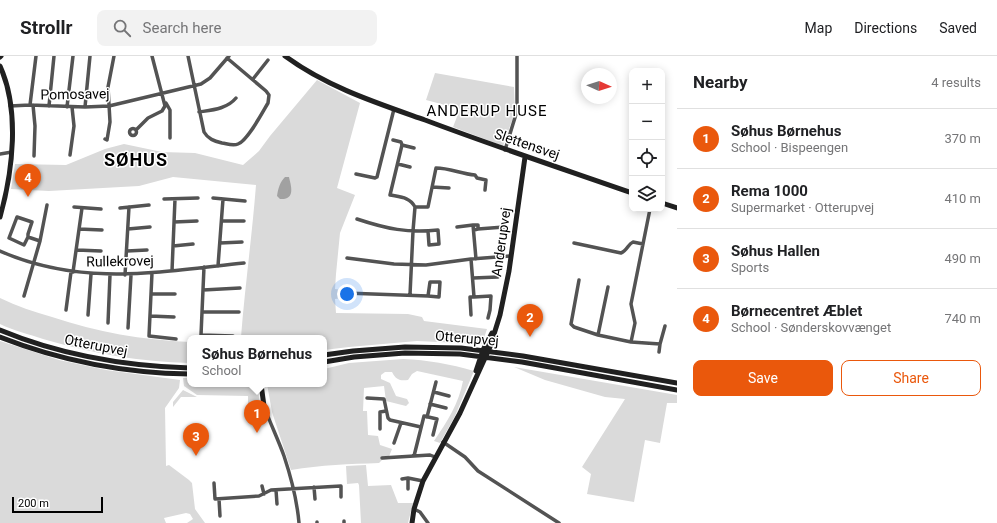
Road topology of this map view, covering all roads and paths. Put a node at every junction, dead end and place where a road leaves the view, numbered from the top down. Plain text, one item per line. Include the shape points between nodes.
1 (36, 56) edge
2 (54, 56) edge
3 (73, 56) edge
4 (90, 56) edge
5 (114, 56) edge
6 (152, 56) edge
7 (188, 56) edge
8 (285, 56) edge
9 (517, 56) edge
10 (228, 57) edge
11 (268, 60) dead end
12 (0, 66) edge
13 (252, 79) junction
14 (194, 86) junction
15 (163, 94) junction
16 (236, 98) dead end
17 (166, 103) junction
18 (32, 105) junction
19 (10, 106) junction
20 (49, 106) junction
21 (109, 106) junction
22 (67, 107) junction
23 (72, 107) junction
24 (85, 107) junction
25 (394, 109) junction
26 (199, 112) junction
27 (136, 130) dead end
28 (170, 138) dead end
29 (105, 139) dead end
30 (393, 140) dead end
31 (402, 145) junction
32 (414, 148) dead end
33 (505, 150) junction
34 (12, 152) junction
35 (0, 154) edge
36 (70, 155) dead end
37 (34, 156) dead end
38 (525, 157) junction
39 (398, 164) junction
40 (410, 167) dead end
41 (356, 174) dead end
42 (432, 187) junction
43 (449, 188) dead end
44 (485, 190) dead end
45 (629, 192) edge
46 (198, 198) dead end
47 (214, 198) dead end
48 (164, 199) dead end
49 (175, 199) junction
50 (224, 199) junction
51 (245, 201) dead end
52 (665, 204) edge
53 (47, 205) dead end
54 (149, 205) dead end
55 (74, 207) dead end
56 (129, 207) junction
57 (415, 207) junction
58 (82, 208) junction
59 (120, 208) dead end
60 (677, 208) edge
61 (101, 209) dead end
62 (649, 212) edge
63 (0, 217) edge
64 (357, 219) dead end
65 (197, 221) dead end
66 (222, 221) junction
67 (244, 221) dead end
68 (174, 222) junction
69 (150, 227) dead end
70 (457, 227) dead end
71 (504, 227) dead end
72 (79, 229) junction
73 (128, 229) junction
74 (102, 230) dead end
75 (476, 230) junction
76 (428, 231) junction
77 (413, 232) junction
78 (28, 237) junction
79 (40, 241) junction
80 (242, 242) dead end
81 (220, 243) junction
82 (574, 243) dead end
83 (193, 244) dead end
84 (643, 244) junction
85 (173, 246) junction
86 (77, 250) junction
87 (147, 250) dead end
88 (0, 251) edge
89 (101, 251) dead end
90 (127, 251) junction
91 (511, 256) junction
92 (347, 258) dead end
93 (474, 259) junction
94 (244, 263) dead end
95 (33, 264) junction
96 (412, 265) junction
97 (218, 266) junction
98 (204, 267) junction
99 (172, 271) junction
100 (72, 272) junction
101 (152, 273) junction
102 (91, 274) junction
103 (110, 275) junction
104 (126, 275) junction
105 (131, 275) junction
106 (498, 276) dead end
107 (473, 278) junction
108 (579, 280) dead end
109 (608, 286) dead end
110 (240, 288) dead end
111 (203, 290) junction
112 (345, 293) dead end
113 (151, 294) junction
114 (175, 294) dead end
115 (410, 294) junction
116 (24, 296) dead end
117 (428, 296) junction
118 (474, 297) junction
119 (66, 310) dead end
120 (202, 312) junction
121 (238, 312) dead end
122 (471, 314) dead end
123 (88, 315) dead end
124 (150, 316) junction
125 (174, 317) dead end
126 (488, 318) dead end
127 (108, 323) dead end
128 (665, 326) dead end
129 (128, 328) dead end
130 (0, 330) edge
131 (201, 335) edge
132 (598, 335) junction
133 (0, 337) edge
134 (176, 339) dead end
135 (631, 342) junction
136 (660, 344) junction
137 (659, 352) dead end
138 (484, 354) junction
139 (327, 355) edge
140 (327, 362) edge
141 (187, 368) edge
142 (187, 374) edge
143 (436, 382) dead end
144 (677, 383) edge
145 (261, 387) edge
146 (677, 390) edge
147 (434, 392) junction
148 (449, 396) dead end
149 (367, 398) dead end
150 (430, 404) junction
151 (264, 406) joint
152 (446, 408) dead end
153 (386, 411) junction
154 (427, 417) junction
155 (401, 423) junction
156 (421, 427) junction
157 (380, 429) dead end
158 (433, 435) dead end
159 (443, 442) junction
160 (394, 443) dead end
161 (414, 456) junction
162 (435, 457) junction
163 (382, 458) dead end
164 (408, 478) junction
165 (402, 479) dead end
166 (423, 481) junction
167 (214, 483) dead end
168 (262, 486) dead end
169 (314, 487) junction
170 (293, 489) junction
171 (408, 489) dead end
172 (276, 490) junction
173 (264, 494) junction
174 (341, 497) dead end
175 (219, 499) junction
176 (315, 499) dead end
177 (277, 504) dead end
178 (414, 509) junction
179 (220, 516) dead end
180 (299, 523) edge
181 (412, 523) edge
182 (428, 523) edge
183 (559, 523) edge

1 - 18 street
2 - 20 street
3 - 22 street
4 - 24 street
5 - 21 street via 108,87
6 - 15 street
7 - 14 street
8 - 25 main road, Slettensvej via 333,85
9 - 33 street via 517,111
10 - 13 street
10 - 14 street, Pomosavej via 210,78
11 - 13 street
12 - 19 main road via 6,80
13 - 26 street via 266,91 269,99 240,143 230,145 209,138 204,132
14 - 15 street, Pomosavej
14 - 26 street
15 - 17 street
15 - 21 street, Pomosavej
16 - 26 street via 226,107
17 - 27 street via 162,111 144,121
17 - 28 street via 170,110
18 - 19 street, Pomosavej
18 - 20 street, Pomosavej
18 - 37 street via 35,126
19 - 34 main road
20 - 22 street, Pomosavej
21 - 24 street, Pomosavej
21 - 29 street via 109,129 107,140
22 - 23 street, Pomosavej
23 - 24 street, Pomosavej
23 - 36 street via 74,126
25 - 33 main road, Slettensvej
25 - 41 street via 377,177
30 - 31 street via 401,142
31 - 32 street
31 - 39 street
33 - 38 main road, Slettensvej
34 - 35 street
34 - 63 main road via 8,187
38 - 45 main road, Slettensvej
38 - 91 main road, Anderupvej
39 - 40 street
39 - 57 street via 390,195 409,199
42 - 43 street
42 - 44 street via 436,168 446,168 455,173 474,175 486,180
42 - 57 street via 428,207
46 - 49 street
47 - 50 street
48 - 49 street
49 - 68 street
50 - 51 street
50 - 66 street
52 - 60 main road
53 - 79 street
54 - 56 street
55 - 58 street
56 - 59 street
56 - 73 street
57 - 77 street
58 - 61 street
58 - 72 street
62 - 84 street
64 - 77 street via 389,229
65 - 68 street
66 - 67 street
66 - 81 street
68 - 85 street
69 - 73 street
70 - 75 street via 478,225
71 - 75 street
72 - 74 street
72 - 86 street
73 - 90 street
75 - 93 street
76 - 76 street via 438,230 440,244 429,245
76 - 77 street
77 - 96 street
78 - 78 street via 32,222 17,216 9,238 24,245
78 - 79 street
79 - 95 street
80 - 81 street
81 - 97 street
82 - 84 street via 621,253 633,242
83 - 85 street
84 - 135 street via 631,304 635,323
85 - 99 street
86 - 89 street
86 - 100 street
87 - 90 street
88 - 95 street, Rullekrovej
90 - 104 street
91 - 93 street
91 - 138 main road, Anderupvej via 504,298
92 - 96 street
93 - 96 street
93 - 107 street
94 - 97 street, Rullekrovej
95 - 100 street, Rullekrovej
95 - 116 street
96 - 115 street
97 - 98 street, Rullekrovej
98 - 99 street, Rullekrovej
98 - 111 street
99 - 101 street, Rullekrovej
100 - 102 street, Rullekrovej
100 - 119 street
101 - 105 street, Rullekrovej
101 - 113 street
102 - 103 street, Rullekrovej
102 - 123 street
103 - 104 street, Rullekrovej
103 - 127 street
104 - 105 street, Rullekrovej
105 - 129 street
106 - 107 street
107 - 118 street
108 - 132 street via 571,324
109 - 132 street
110 - 111 street
111 - 120 street
112 - 115 street
113 - 114 street
113 - 124 street
115 - 117 street
117 - 117 street via 439,297 440,282 430,282
118 - 122 street via 470,297
118 - 126 street via 491,296
120 - 121 street
120 - 131 street
124 - 125 street
124 - 134 street via 149,336
128 - 136 street
130 - 141 main road, Otterupvej via 44,346 93,357 141,365
132 - 135 street
133 - 142 main road, Otterupvej via 42,352 93,364 135,371
135 - 136 street
136 - 137 street
138 - 139 main road, Otterupvej via 432,347 405,347
138 - 140 main road, Otterupvej via 405,353
138 - 144 main road via 538,359
138 - 146 main road, Otterupvej
138 - 159 main road, Anderupvej via 460,413
143 - 147 street
145 - 151 main road
147 - 148 street
147 - 150 street
149 - 153 street via 384,399
150 - 152 street
150 - 154 street
151 - 170 street via 284,456
153 - 155 street via 390,420
153 - 157 street via 380,412
154 - 156 street via 424,416
154 - 158 street via 437,419
155 - 156 street
155 - 160 street
156 - 161 street
159 - 162 main road, Anderupvej
159 - 183 street via 465,456 478,471
161 - 162 street
161 - 163 street
162 - 166 main road, Anderupvej
164 - 165 street
164 - 166 street
164 - 171 street
166 - 178 main road, Anderupvej
167 - 175 street via 214,499
168 - 173 street
169 - 170 street
169 - 174 street via 341,486
169 - 176 street
170 - 172 street
170 - 180 street
172 - 173 street
172 - 177 street
173 - 175 street
175 - 179 street
178 - 181 main road, Anderupvej
178 - 182 street via 420,512

